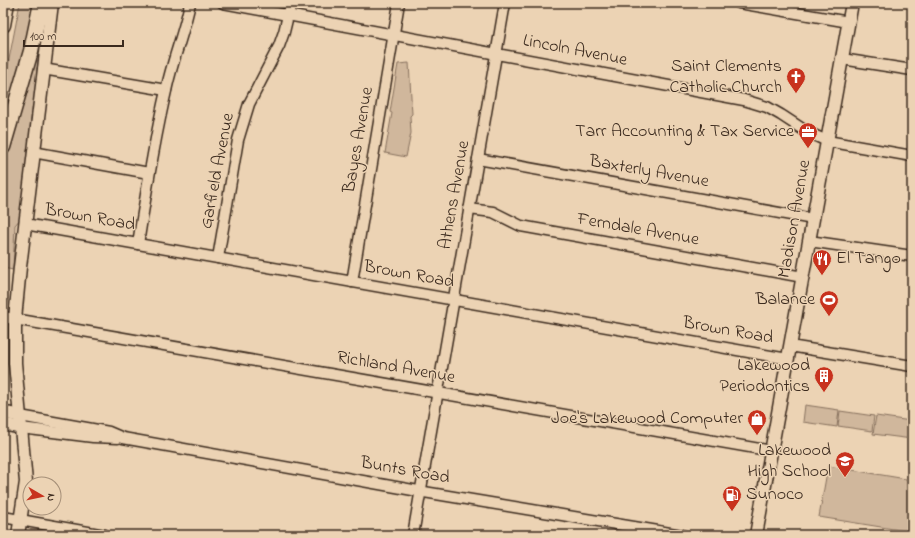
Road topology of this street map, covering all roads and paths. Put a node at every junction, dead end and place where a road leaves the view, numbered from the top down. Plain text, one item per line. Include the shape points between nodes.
1 (7, 3) edge
2 (41, 3) edge
3 (52, 3) edge
4 (190, 3) edge
5 (223, 3) edge
6 (291, 3) edge
7 (399, 3) edge
8 (505, 3) edge
9 (739, 3) edge
10 (852, 3) edge
11 (289, 15) junction
12 (849, 22) junction
13 (3, 25) edge
14 (394, 35) junction
15 (496, 53) junction
16 (842, 59) junction
17 (43, 69) junction
18 (912, 70) edge
19 (166, 90) junction
20 (827, 141) junction
21 (3, 147) edge
22 (33, 152) junction
23 (912, 156) edge
24 (478, 159) junction
25 (149, 173) junction
26 (470, 209) junction
27 (813, 219) junction
28 (25, 224) junction
29 (809, 241) junction
30 (138, 244) junction
31 (912, 256) edge
32 (218, 258) junction
33 (803, 277) junction
34 (352, 282) junction
35 (454, 300) junction
36 (3, 317) edge
37 (15, 319) junction
38 (790, 346) junction
39 (788, 359) junction
40 (912, 366) edge
41 (438, 393) junction
42 (3, 412) edge
43 (20, 422) junction
44 (3, 424) edge
45 (772, 451) junction
46 (420, 491) junction
47 (3, 517) edge
48 (20, 520) junction
49 (18, 535) edge
50 (105, 535) edge
51 (413, 535) edge
52 (682, 535) edge
53 (756, 535) edge

1 - 13 highway
2 - 21 highway via 31,51
3 - 17 main road
4 - 19 street
5 - 11 street, Lincoln Avenue
6 - 11 street, Garfield Avenue
7 - 14 street, Bayes Avenue
8 - 15 street, Athens Avenue
9 - 12 street
10 - 12 main road, Madison Avenue
11 - 14 street, Lincoln Avenue
11 - 32 street, Garfield Avenue via 279,46 249,104 238,140
12 - 16 main road, Madison Avenue
14 - 15 street, Lincoln Avenue
14 - 34 street, Bayes Avenue
15 - 20 street, Lincoln Avenue via 744,100 781,114 807,132
15 - 24 street, Athens Avenue
16 - 18 street
16 - 20 main road, Madison Avenue
17 - 19 street
17 - 22 main road
19 - 25 street
20 - 23 street, Lincoln Avenue
20 - 27 main road, Madison Avenue
22 - 25 street
22 - 28 main road
24 - 26 street, Athens Avenue
24 - 27 street, Baxterly Avenue
25 - 30 street
26 - 33 street, Ferndale Avenue via 493,212 521,226
26 - 35 street, Athens Avenue
27 - 29 main road, Madison Avenue
28 - 30 street, Brown Road
28 - 37 main road
29 - 31 street
29 - 33 main road, Madison Avenue
30 - 32 street, Brown Road
32 - 34 street, Brown Road
33 - 38 main road, Madison Avenue
34 - 35 street, Brown Road
35 - 39 street, Brown Road
35 - 41 street, Athens Avenue
36 - 37 street, Richland Avenue
37 - 41 street, Richland Avenue
37 - 43 main road via 15,363
38 - 39 main road, Madison Avenue
38 - 40 street
39 - 45 main road, Madison Avenue
41 - 45 street, Richland Avenue
41 - 46 street, Athens Avenue
42 - 43 main road
43 - 44 main road
43 - 46 street, Bunts Road via 109,432 123,438
43 - 48 main road via 26,482
45 - 53 main road, Madison Avenue
46 - 51 street, Athens Avenue
46 - 52 street, Bunts Road
47 - 48 street
48 - 49 main road
48 - 50 street

